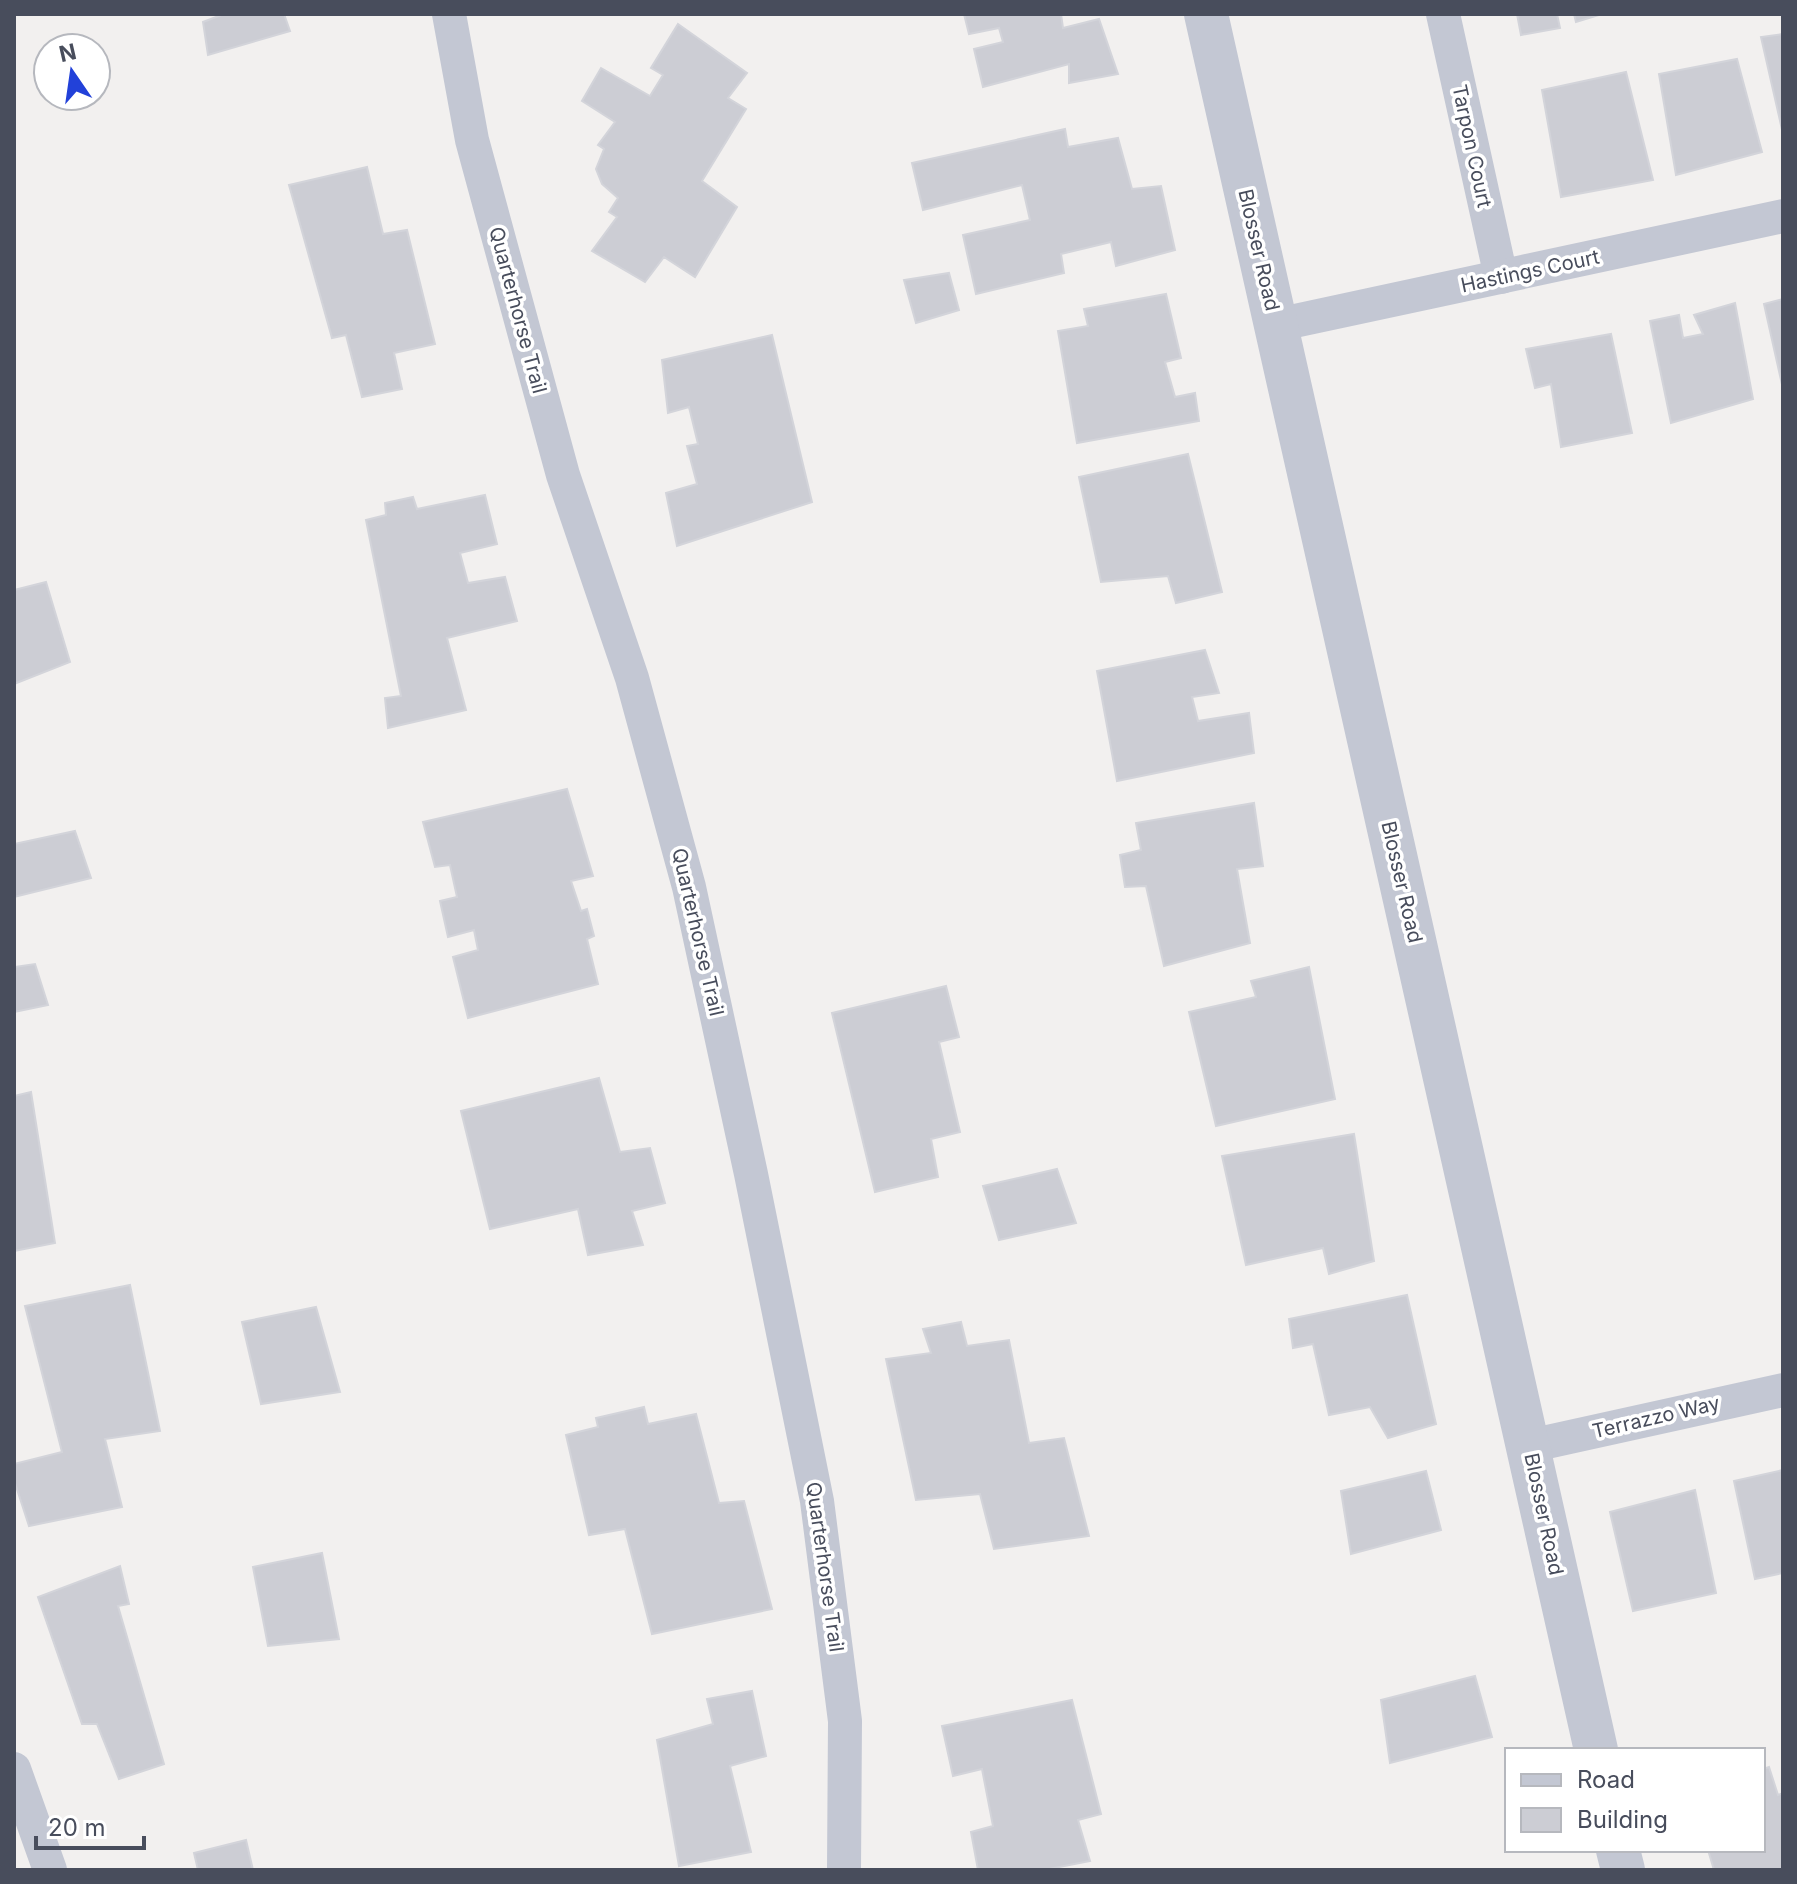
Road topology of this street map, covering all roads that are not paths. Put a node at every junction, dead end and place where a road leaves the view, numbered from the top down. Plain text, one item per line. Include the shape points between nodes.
1 (449, 14) edge
2 (1206, 14) edge
3 (1443, 14) edge
4 (1783, 216) edge
5 (1501, 277) junction
6 (1276, 325) junction
7 (1783, 1390) edge
8 (1529, 1446) junction
9 (1596, 1748) edge
10 (14, 1769) edge
11 (50, 1870) edge
12 (844, 1870) edge

1 - 12 street, Quarterhorse Trail via 472,140 559,460 632,678 689,887 751,1174 817,1501 845,1721
2 - 6 street, Blosser Road
3 - 5 street, Tarpon Court
4 - 5 street, Hastings Court
5 - 6 street, Hastings Court
6 - 8 street, Blosser Road
7 - 8 street, Terrazzo Way
8 - 9 street, Blosser Road
10 - 11 street

